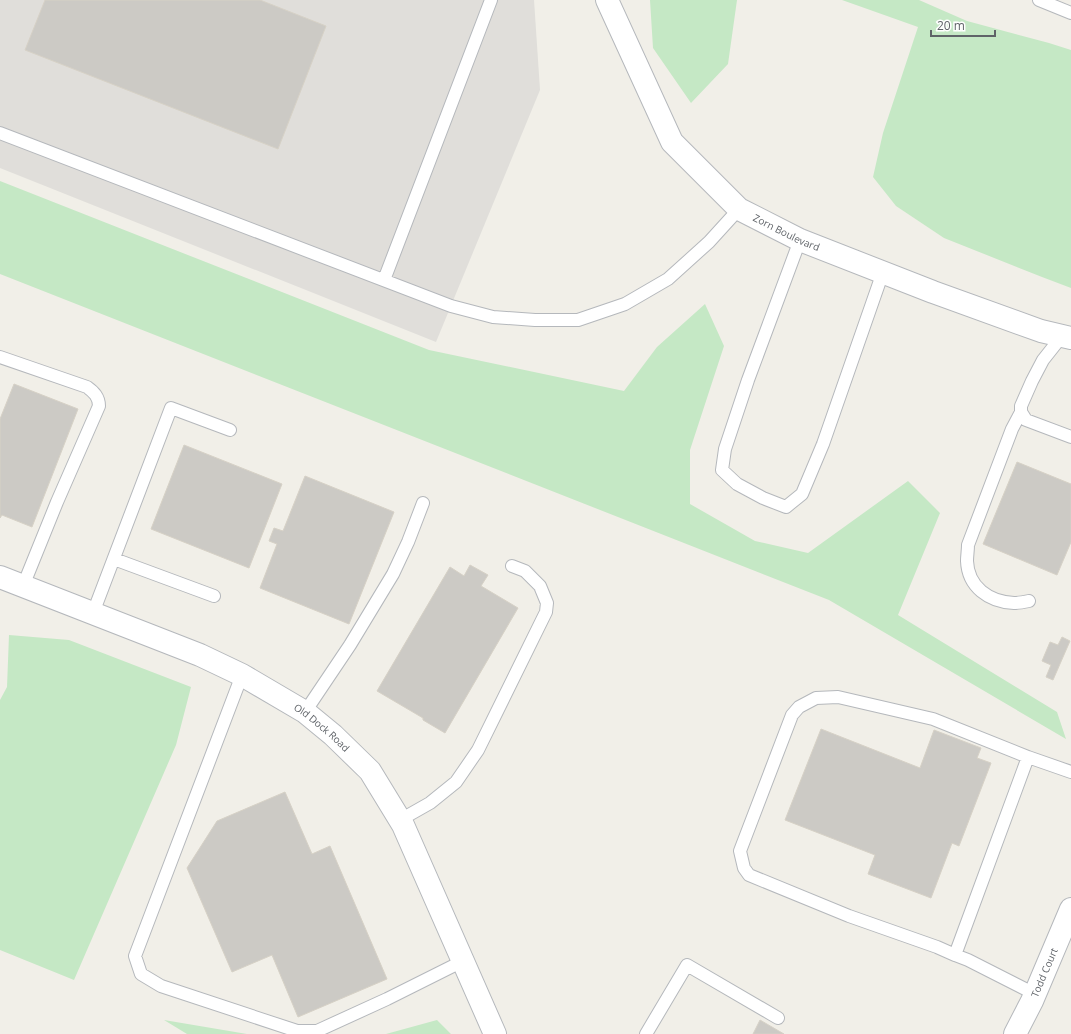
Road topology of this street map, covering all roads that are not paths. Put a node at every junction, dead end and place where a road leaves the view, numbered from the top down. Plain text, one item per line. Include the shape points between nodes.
1 (491, 0) edge
2 (607, 0) edge
3 (1039, 0) edge
4 (1071, 13) edge
5 (0, 133) edge
6 (739, 208) junction
7 (800, 240) junction
8 (883, 272) junction
9 (384, 280) junction
10 (1066, 337) edge
11 (0, 357) edge
12 (1021, 412) junction
13 (230, 430) dead end
14 (1071, 437) edge
15 (423, 503) dead end
16 (114, 559) junction
17 (512, 566) dead end
18 (0, 577) edge
19 (23, 586) junction
20 (214, 596) dead end
21 (1029, 601) dead end
22 (93, 613) junction
23 (242, 675) junction
24 (305, 712) junction
25 (1028, 757) junction
26 (1071, 772) edge
27 (400, 820) junction
28 (1071, 909) edge
29 (955, 955) junction
30 (463, 961) junction
31 (1035, 994) junction
32 (778, 1018) dead end
33 (648, 1033) edge
34 (495, 1034) edge
35 (1015, 1034) edge

1 - 9 lane
2 - 6 street, Zorn Boulevard via 672,142
3 - 4 lane
5 - 9 lane
6 - 7 street, Zorn Boulevard
6 - 9 lane via 709,242 668,279 625,304 578,320 493,317 451,306
7 - 8 street, Zorn Boulevard
7 - 8 lane via 748,380 722,470 737,484 786,507 802,494 823,444
8 - 10 street, Zorn Boulevard via 1041,331
10 - 12 lane via 1043,360 1021,406
11 - 19 lane via 87,386 99,400 99,406
12 - 14 lane via 1026,420
12 - 21 lane via 1012,429 968,545 967,561 974,584 986,595 999,601
13 - 16 lane via 171,408
15 - 24 lane via 393,574
16 - 20 lane
16 - 22 lane
17 - 27 lane via 525,571 540,586 547,603 546,612 478,750 456,782 430,803
18 - 19 street, Old Dock Road
19 - 22 street, Old Dock Road
22 - 23 street, Old Dock Road via 200,655
23 - 24 street, Old Dock Road
23 - 30 lane via 135,956 140,974 161,986 297,1031 318,1031
24 - 27 street, Old Dock Road via 370,771
25 - 26 lane
25 - 29 lane
25 - 29 lane via 933,719 838,697 816,698 799,707 792,715 740,851 744,868 749,875 849,916
27 - 30 street, Old Dock Road
28 - 31 street, Todd Court
29 - 31 lane
30 - 34 street, Old Dock Road
31 - 35 street, Todd Court
32 - 33 lane via 687,965

